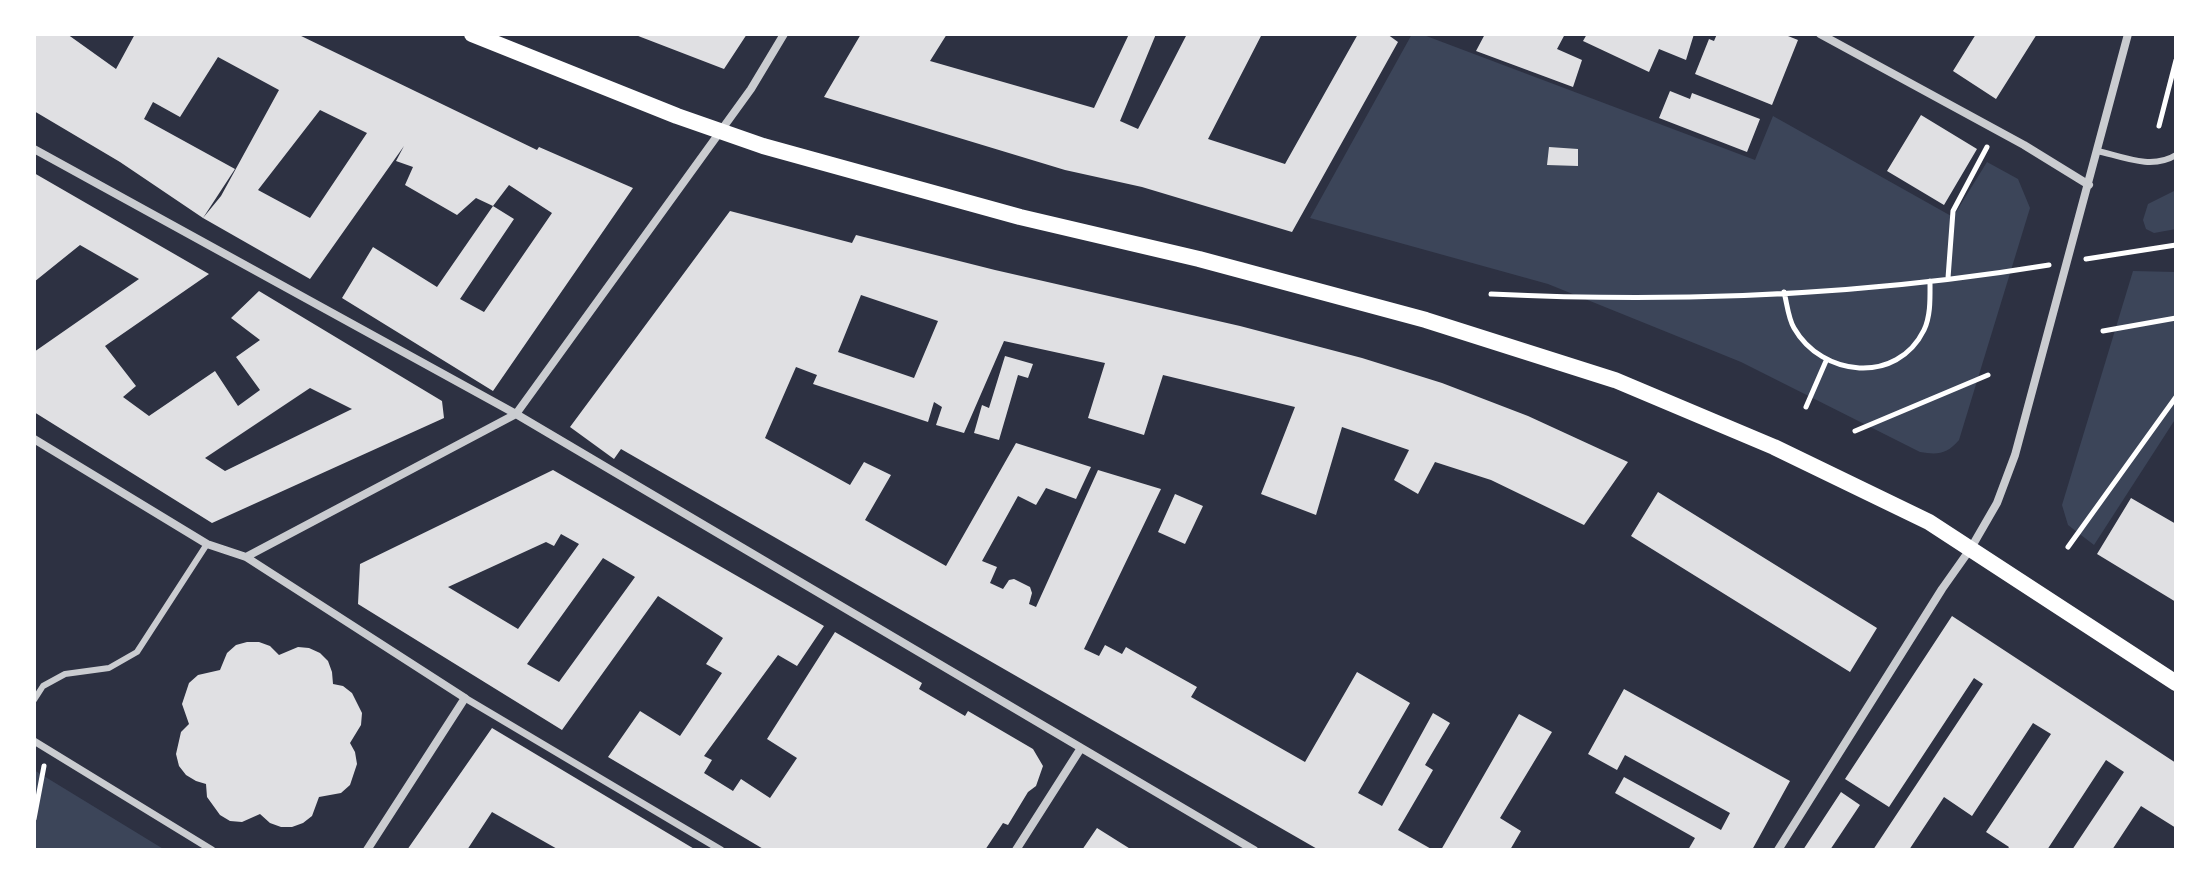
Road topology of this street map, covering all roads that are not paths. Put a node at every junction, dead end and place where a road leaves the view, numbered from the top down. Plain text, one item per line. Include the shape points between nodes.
1 (472, 34) edge
2 (784, 34) edge
3 (1820, 34) edge
4 (2128, 34) edge
5 (720, 131) junction
6 (34, 149) edge
7 (2098, 151) junction
8 (2176, 155) edge
9 (2089, 185) junction
10 (516, 414) junction
11 (34, 439) edge
12 (207, 544) junction
13 (1971, 548) junction
14 (246, 557) junction
15 (2176, 683) edge
16 (465, 698) junction
17 (34, 700) edge
18 (34, 741) edge
19 (1081, 748) junction
20 (212, 850) edge
21 (367, 850) edge
22 (721, 850) edge
23 (1016, 850) edge
24 (1254, 850) edge
25 (1778, 850) edge

1 - 5 main road
2 - 5 street
3 - 9 street
4 - 7 street
5 - 10 street
5 - 13 main road via 1020,217 1426,320 1615,380 1774,447
6 - 10 street
7 - 8 lane via 2142,162
7 - 9 street
9 - 13 street via 2015,455 1997,503
10 - 14 street
10 - 19 street
11 - 12 street
12 - 14 street
12 - 17 lane via 137,652 109,668 65,674 43,686
13 - 15 main road
13 - 25 street
14 - 16 street
16 - 21 street
16 - 22 street
18 - 20 street
19 - 23 street
19 - 24 street

